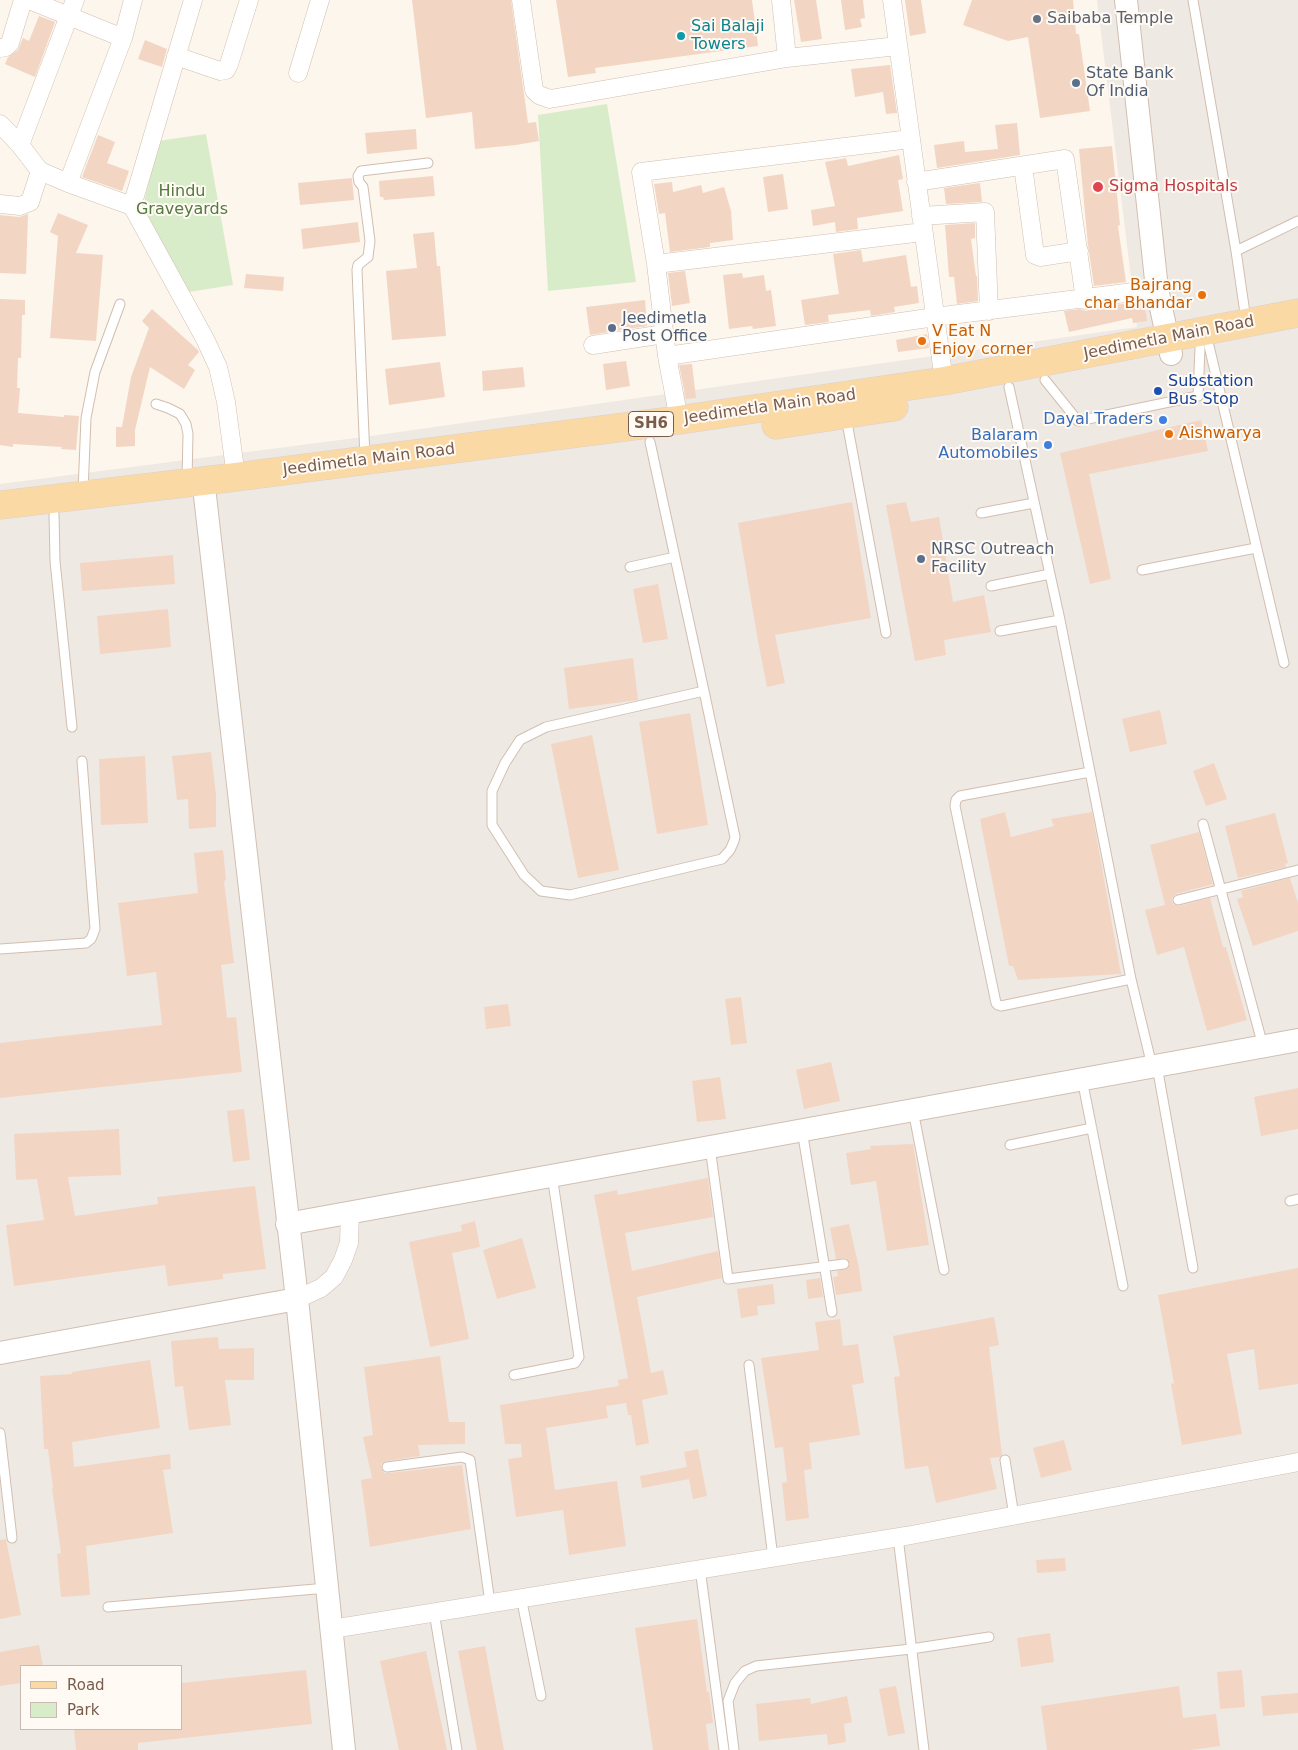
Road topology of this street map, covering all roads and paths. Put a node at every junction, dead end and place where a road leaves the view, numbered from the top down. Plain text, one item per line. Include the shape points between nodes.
1 (23, 0) edge
2 (29, 0) edge
3 (133, 0) edge
4 (193, 0) edge
5 (248, 0) edge
6 (320, 0) edge
7 (521, 0) edge
8 (781, 0) edge
9 (892, 0) edge
10 (1126, 0) edge
11 (1193, 0) edge
12 (72, 8) edge
13 (122, 38) junction
14 (898, 46) junction
15 (0, 48) edge
16 (176, 56) junction
17 (787, 58) junction
18 (298, 73) dead end
19 (0, 124) edge
20 (910, 139) junction
21 (20, 145) junction
22 (428, 163) dead end
23 (1024, 166) junction
24 (40, 171) junction
25 (916, 182) junction
26 (68, 183) junction
27 (0, 204) edge
28 (132, 206) junction
29 (1298, 221) edge
30 (922, 224) junction
31 (1079, 251) junction
32 (1236, 251) junction
33 (656, 264) junction
34 (1157, 289) junction
35 (1086, 300) junction
36 (120, 304) dead end
37 (989, 311) junction
38 (1298, 313) edge
39 (935, 317) junction
40 (1247, 322) junction
41 (1298, 330) edge
42 (664, 334) junction
43 (593, 344) dead end
44 (1169, 346) junction
45 (1205, 347) junction
46 (668, 356) junction
47 (1045, 380) junction
48 (944, 381) junction
49 (1009, 387) junction
50 (156, 404) dead end
51 (845, 415) junction
52 (679, 420) junction
53 (650, 442) junction
54 (365, 460) junction
55 (236, 477) junction
56 (196, 489) junction
57 (83, 495) junction
58 (1034, 504) junction
59 (0, 505) edge
60 (981, 513) dead end
61 (54, 514) junction
62 (0, 521) edge
63 (1256, 548) junction
64 (675, 557) junction
65 (630, 567) dead end
66 (1142, 570) dead end
67 (1050, 574) junction
68 (991, 586) dead end
69 (1060, 620) junction
70 (1000, 631) dead end
71 (886, 633) dead end
72 (1284, 663) dead end
73 (704, 691) junction
74 (72, 727) dead end
75 (82, 761) dead end
76 (1090, 772) junction
77 (1203, 824) dead end
78 (1298, 870) edge
79 (1221, 890) junction
80 (1178, 900) dead end
81 (0, 949) edge
82 (1131, 979) junction
83 (1298, 1040) edge
84 (1263, 1046) junction
85 (1155, 1066) junction
86 (1082, 1079) junction
87 (913, 1110) junction
88 (1092, 1128) junction
89 (802, 1130) junction
90 (1010, 1145) dead end
91 (710, 1147) junction
92 (552, 1175) junction
93 (350, 1212) junction
94 (287, 1224) junction
95 (844, 1264) dead end
96 (824, 1267) junction
97 (1194, 1268) dead end
98 (944, 1270) dead end
99 (1123, 1286) dead end
100 (297, 1299) junction
101 (832, 1312) dead end
102 (0, 1353) edge
103 (749, 1364) dead end
104 (514, 1375) dead end
105 (0, 1433) edge
106 (1006, 1460) dead end
107 (1298, 1462) edge
108 (388, 1467) dead end
109 (1014, 1516) junction
110 (898, 1537) junction
111 (12, 1538) dead end
112 (773, 1558) junction
113 (700, 1568) junction
114 (327, 1588) junction
115 (522, 1598) junction
116 (490, 1603) junction
117 (108, 1607) dead end
118 (434, 1612) junction
119 (332, 1629) junction
120 (989, 1638) dead end
121 (910, 1649) junction
122 (541, 1696) dead end
123 (344, 1750) edge
124 (457, 1750) edge
125 (724, 1750) edge
126 (734, 1750) edge
127 (924, 1750) edge

1 - 15 street via 10,43
2 - 12 street
3 - 13 street
4 - 16 street
5 - 16 street via 226,70 220,71
6 - 18 street
7 - 17 street via 534,90 550,100
8 - 17 street
9 - 14 street
10 - 34 street
11 - 32 lane
12 - 13 street
12 - 21 street
13 - 26 street
14 - 17 street
14 - 20 street
16 - 28 street
19 - 21 street
20 - 25 street
20 - 33 street via 641,172
21 - 24 street
22 - 54 lane via 361,171 358,176 363,187 370,241 368,257 357,270
23 - 25 street
23 - 31 street via 1035,255
23 - 31 street via 1066,159
24 - 26 street
24 - 27 street via 30,202 20,206
25 - 30 street
26 - 28 street
28 - 55 street via 218,368
29 - 32 lane
30 - 33 street
30 - 37 street via 985,212
30 - 39 street
31 - 35 street
32 - 40 lane
33 - 42 street
34 - 35 street
34 - 44 street
35 - 37 street
36 - 57 lane via 95,372 86,418
37 - 39 street
38 - 40 main road, Jeedimetla Main Road / SH6
39 - 46 street
39 - 48 street
40 - 44 main road, Jeedimetla Main Road / SH6
41 - 45 main road, Jeedimetla Main Road / SH6
42 - 43 street
42 - 46 street
44 - 45 main road, Jeedimetla Main Road / SH6
44 - 47 main road, Jeedimetla Main Road / SH6
44 - 48 main road, Jeedimetla Main Road / SH6
45 - 47 lane via 1198,396 1078,422
45 - 63 lane
46 - 52 street
47 - 49 main road, Jeedimetla Main Road / SH6
48 - 52 main road, Jeedimetla Main Road / SH6
49 - 51 main road, Jeedimetla Main Road / SH6
49 - 58 lane
50 - 56 lane via 180,414 186,424
51 - 53 main road, Jeedimetla Main Road / SH6
51 - 71 lane
52 - 54 main road, Jeedimetla Main Road / SH6
53 - 56 main road, Jeedimetla Main Road / SH6
53 - 64 lane
54 - 55 main road, Jeedimetla Main Road / SH6
55 - 56 main road, Jeedimetla Main Road / SH6
56 - 57 main road, Jeedimetla Main Road / SH6
56 - 61 main road, Jeedimetla Main Road / SH6
56 - 94 street
57 - 59 main road, Jeedimetla Main Road / SH6
58 - 60 lane
58 - 67 lane
61 - 62 main road, Jeedimetla Main Road / SH6
61 - 74 lane via 55,561
63 - 66 lane
63 - 72 lane
64 - 65 lane
64 - 73 lane
67 - 68 lane
67 - 69 lane
69 - 70 lane
69 - 76 lane
73 - 73 lane via 546,726 520,740 492,791 492,825 524,875 541,891 570,895 722,859 726,855 735,837
75 - 81 lane via 95,929 91,939 86,943
76 - 82 lane
76 - 82 lane via 960,796 956,806 998,1005
77 - 79 lane
78 - 79 lane
79 - 80 lane
79 - 84 lane
82 - 85 lane
83 - 84 street
84 - 85 street
85 - 86 street
85 - 97 lane
86 - 87 street
86 - 88 lane
87 - 89 street
87 - 98 lane
88 - 90 lane
88 - 99 lane
89 - 91 street
89 - 96 lane
91 - 92 street
91 - 96 lane via 728,1279
92 - 93 street
92 - 104 lane via 579,1357 575,1363
93 - 94 street
93 - 100 street via 349,1242 334,1277 321,1288
94 - 100 street
95 - 96 lane
96 - 101 lane
100 - 102 street
100 - 114 street
103 - 112 lane
105 - 111 lane
106 - 109 lane
107 - 109 street
108 - 116 lane via 462,1457 470,1460
109 - 110 street
110 - 112 street
110 - 121 lane
112 - 113 street
113 - 115 street
113 - 125 lane
114 - 117 lane
114 - 119 street
115 - 116 street
115 - 122 lane
116 - 118 street
118 - 119 street
118 - 124 lane
119 - 123 street
120 - 121 lane
121 - 126 lane via 756,1666 745,1671 735,1683 728,1701
121 - 127 lane

